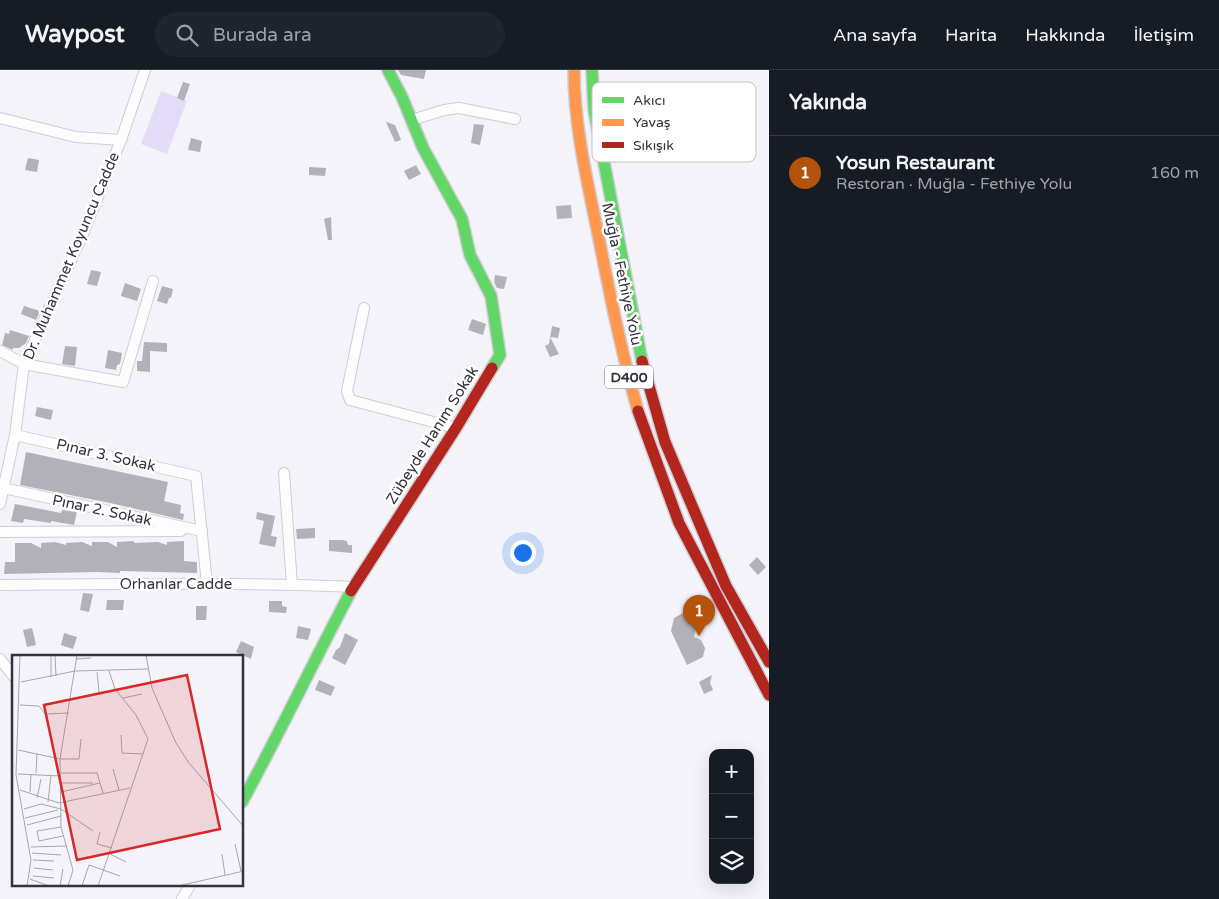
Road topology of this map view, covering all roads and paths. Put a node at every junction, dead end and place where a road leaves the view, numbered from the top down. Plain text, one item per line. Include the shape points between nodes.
1 (145, 70) edge
2 (388, 70) edge
3 (574, 70) edge
4 (0, 118) edge
5 (515, 119) dead end
6 (412, 120) junction
7 (121, 140) junction
8 (604, 162) edge
9 (153, 281) dead end
10 (364, 308) dead end
11 (0, 351) edge
12 (24, 364) junction
13 (456, 428) junction
14 (16, 435) junction
15 (0, 450) edge
16 (11, 454) junction
17 (284, 473) dead end
18 (3, 488) junction
19 (0, 504) edge
20 (202, 531) junction
21 (0, 532) edge
22 (207, 584) junction
23 (0, 585) edge
24 (292, 585) junction
25 (352, 588) junction
26 (0, 659) edge
27 (769, 662) edge
28 (12, 674) edge
29 (769, 694) edge
30 (244, 798) edge
31 (189, 886) edge
32 (182, 899) edge

1 - 7 street, Dr. Muhammet Koyuncu Cadde
2 - 6 main road, Zübeyde Hanım Sokak
3 - 29 main road, Muğla - Fethiye Yolu / D400 via 574,100 586,174 615,319 638,410 679,523
4 - 7 street via 76,137
5 - 6 street via 459,108
6 - 13 main road, Zübeyde Hanım Sokak via 462,219 470,255 491,296 500,355
7 - 12 street, Dr. Muhammet Koyuncu Cadde
8 - 27 main road, Muğla - Fethiye Yolu / D400 via 646,378 665,442 726,586
9 - 12 street via 123,382
10 - 13 street via 347,391 350,400
11 - 12 street
12 - 14 street, Dr. Muhammet Koyuncu Cadde
13 - 25 main road, Zübeyde Hanım Sokak
14 - 16 street, Dr. Muhammet Koyuncu Cadde
14 - 20 street, Pınar 3. Sokak via 196,476
15 - 16 street
16 - 18 street, Dr. Muhammet Koyuncu Cadde
17 - 24 street
18 - 19 street, Dr. Muhammet Koyuncu Cadde
18 - 20 street, Pınar 2. Sokak
20 - 21 street
20 - 22 street
22 - 23 street, Orhanlar Cadde
22 - 24 street, Orhanlar Cadde
24 - 25 street, Orhanlar Cadde
25 - 30 main road, Zübeyde Hanım Sokak
26 - 28 street
31 - 32 street

